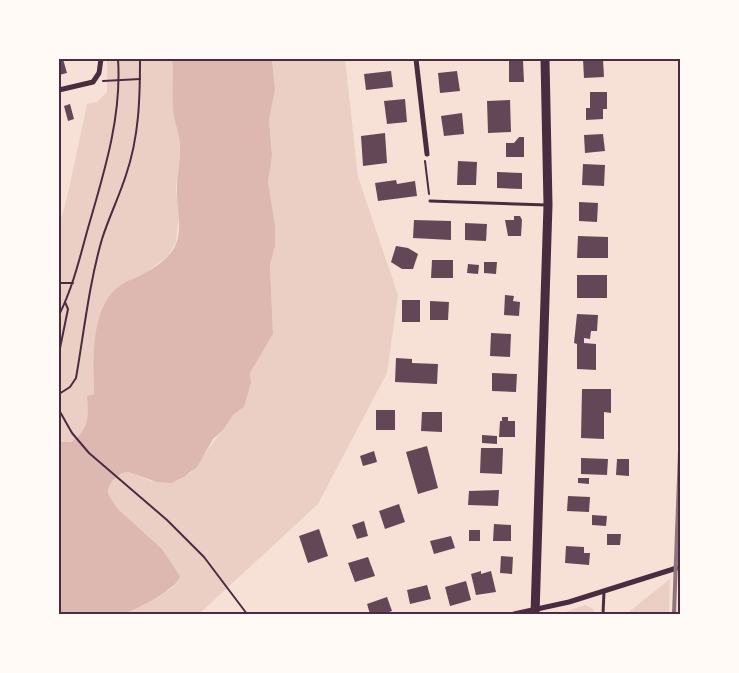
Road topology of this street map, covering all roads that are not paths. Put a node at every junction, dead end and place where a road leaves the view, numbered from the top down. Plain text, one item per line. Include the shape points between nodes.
1 (101, 59) edge
2 (416, 59) edge
3 (545, 59) edge
4 (59, 90) edge
5 (427, 154) road end
6 (430, 201) road end
7 (548, 205) junction
8 (680, 567) edge
9 (604, 591) junction
10 (535, 612) edge
11 (514, 614) edge
12 (603, 614) edge

1 - 4 street via 99,73 93,82
2 - 5 street
3 - 7 street
6 - 7 lane
7 - 10 street
8 - 9 street
9 - 10 street
9 - 12 lane
10 - 11 street

